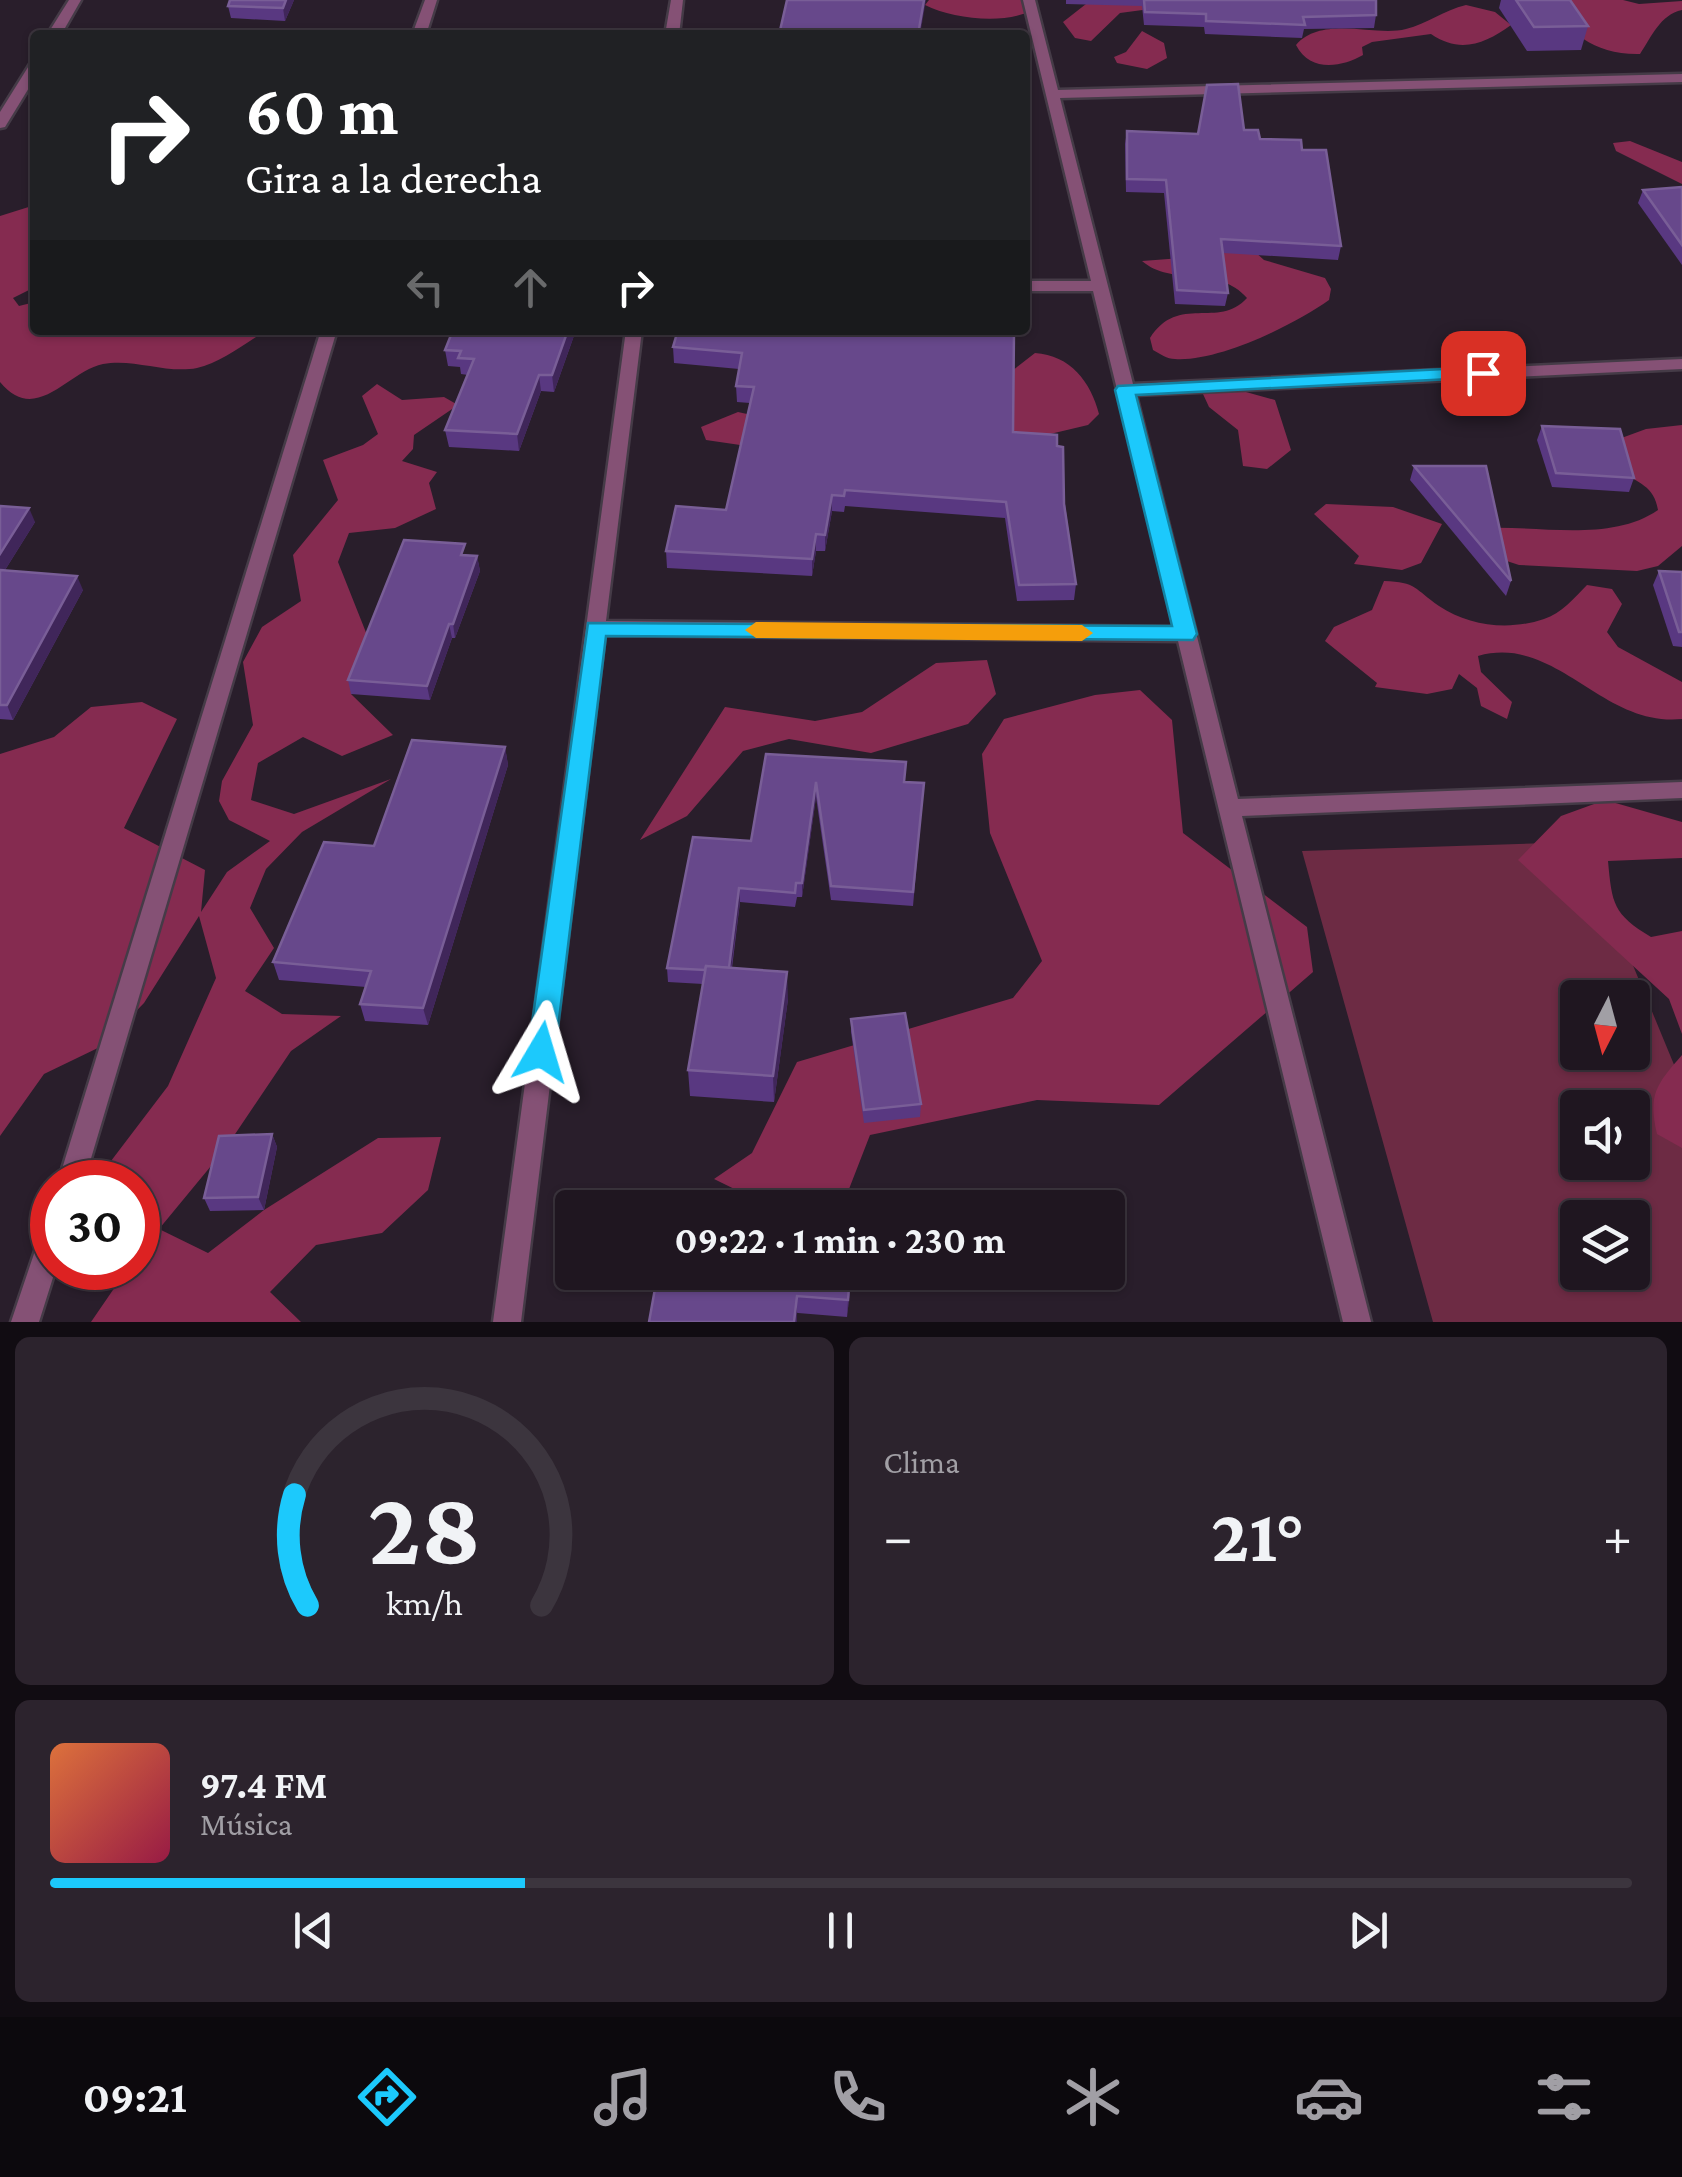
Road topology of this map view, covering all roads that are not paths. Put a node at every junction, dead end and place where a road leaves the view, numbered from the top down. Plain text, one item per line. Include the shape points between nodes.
1 (75, 0) edge
2 (431, 0) edge
3 (677, 0) edge
4 (1029, 0) edge
5 (57, 30) edge
6 (421, 30) edge
7 (673, 30) edge
8 (1032, 47) edge
9 (30, 75) edge
10 (1682, 78) edge
11 (1051, 94) junction
12 (0, 124) edge
13 (1030, 286) edge
14 (1098, 286) junction
15 (327, 335) edge
16 (633, 335) edge
17 (1682, 364) edge
18 (1125, 390) junction
19 (596, 628) junction
20 (1186, 634) junction
21 (1682, 790) edge
22 (1229, 808) junction
23 (78, 1160) edge
24 (35, 1290) edge
25 (25, 1322) edge
26 (507, 1322) edge
27 (1357, 1322) edge

1 - 5 street
2 - 6 street
3 - 7 street
4 - 8 street
8 - 11 street
9 - 12 street
10 - 11 street
11 - 14 street
13 - 14 street
14 - 18 street
15 - 23 street
16 - 19 street
17 - 18 street
18 - 20 street
19 - 20 street
19 - 26 street
20 - 22 street
21 - 22 street
22 - 27 street
24 - 25 street

